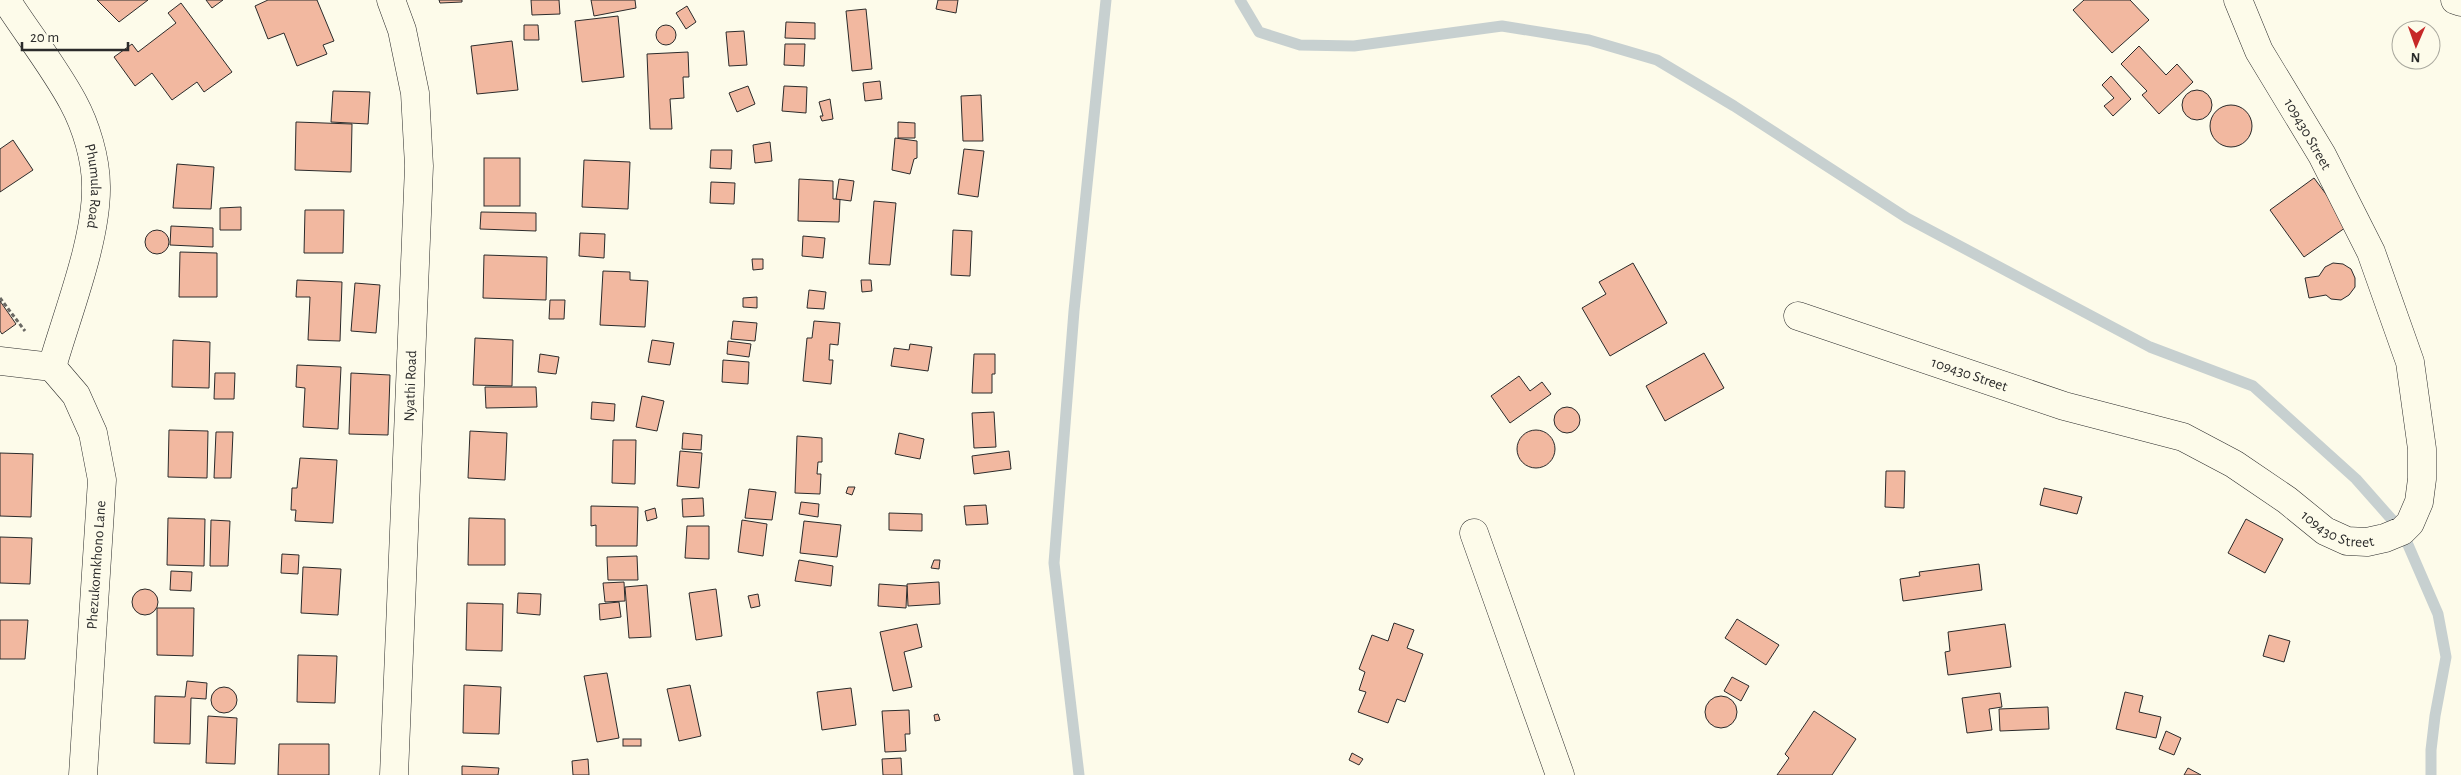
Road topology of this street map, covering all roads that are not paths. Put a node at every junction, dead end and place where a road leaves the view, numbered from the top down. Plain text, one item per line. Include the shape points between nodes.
1 (6, 0) edge
2 (391, 0) edge
3 (2238, 0) edge
4 (2454, 0) edge
5 (2461, 2) edge
6 (1798, 316) dead end
7 (0, 361) edge
8 (52, 368) junction
9 (1474, 533) dead end
10 (83, 775) edge
11 (394, 775) edge
12 (1560, 775) edge

1 - 8 street, Phumula Road via 74,103 92,150 96,185 94,215
2 - 11 street, Nyathi Road via 402,30 415,93 419,166
3 - 6 street, 109430 Street via 2259,51 2322,155 2371,252 2410,362 2422,449 2422,479 2419,502 2410,522 2402,530 2367,542 2347,541 2325,531 2234,464 2183,437 2064,406
4 - 5 street
7 - 8 street
8 - 10 street, Phezukomkhono Lane via 76,395 93,433 102,480
9 - 12 street

